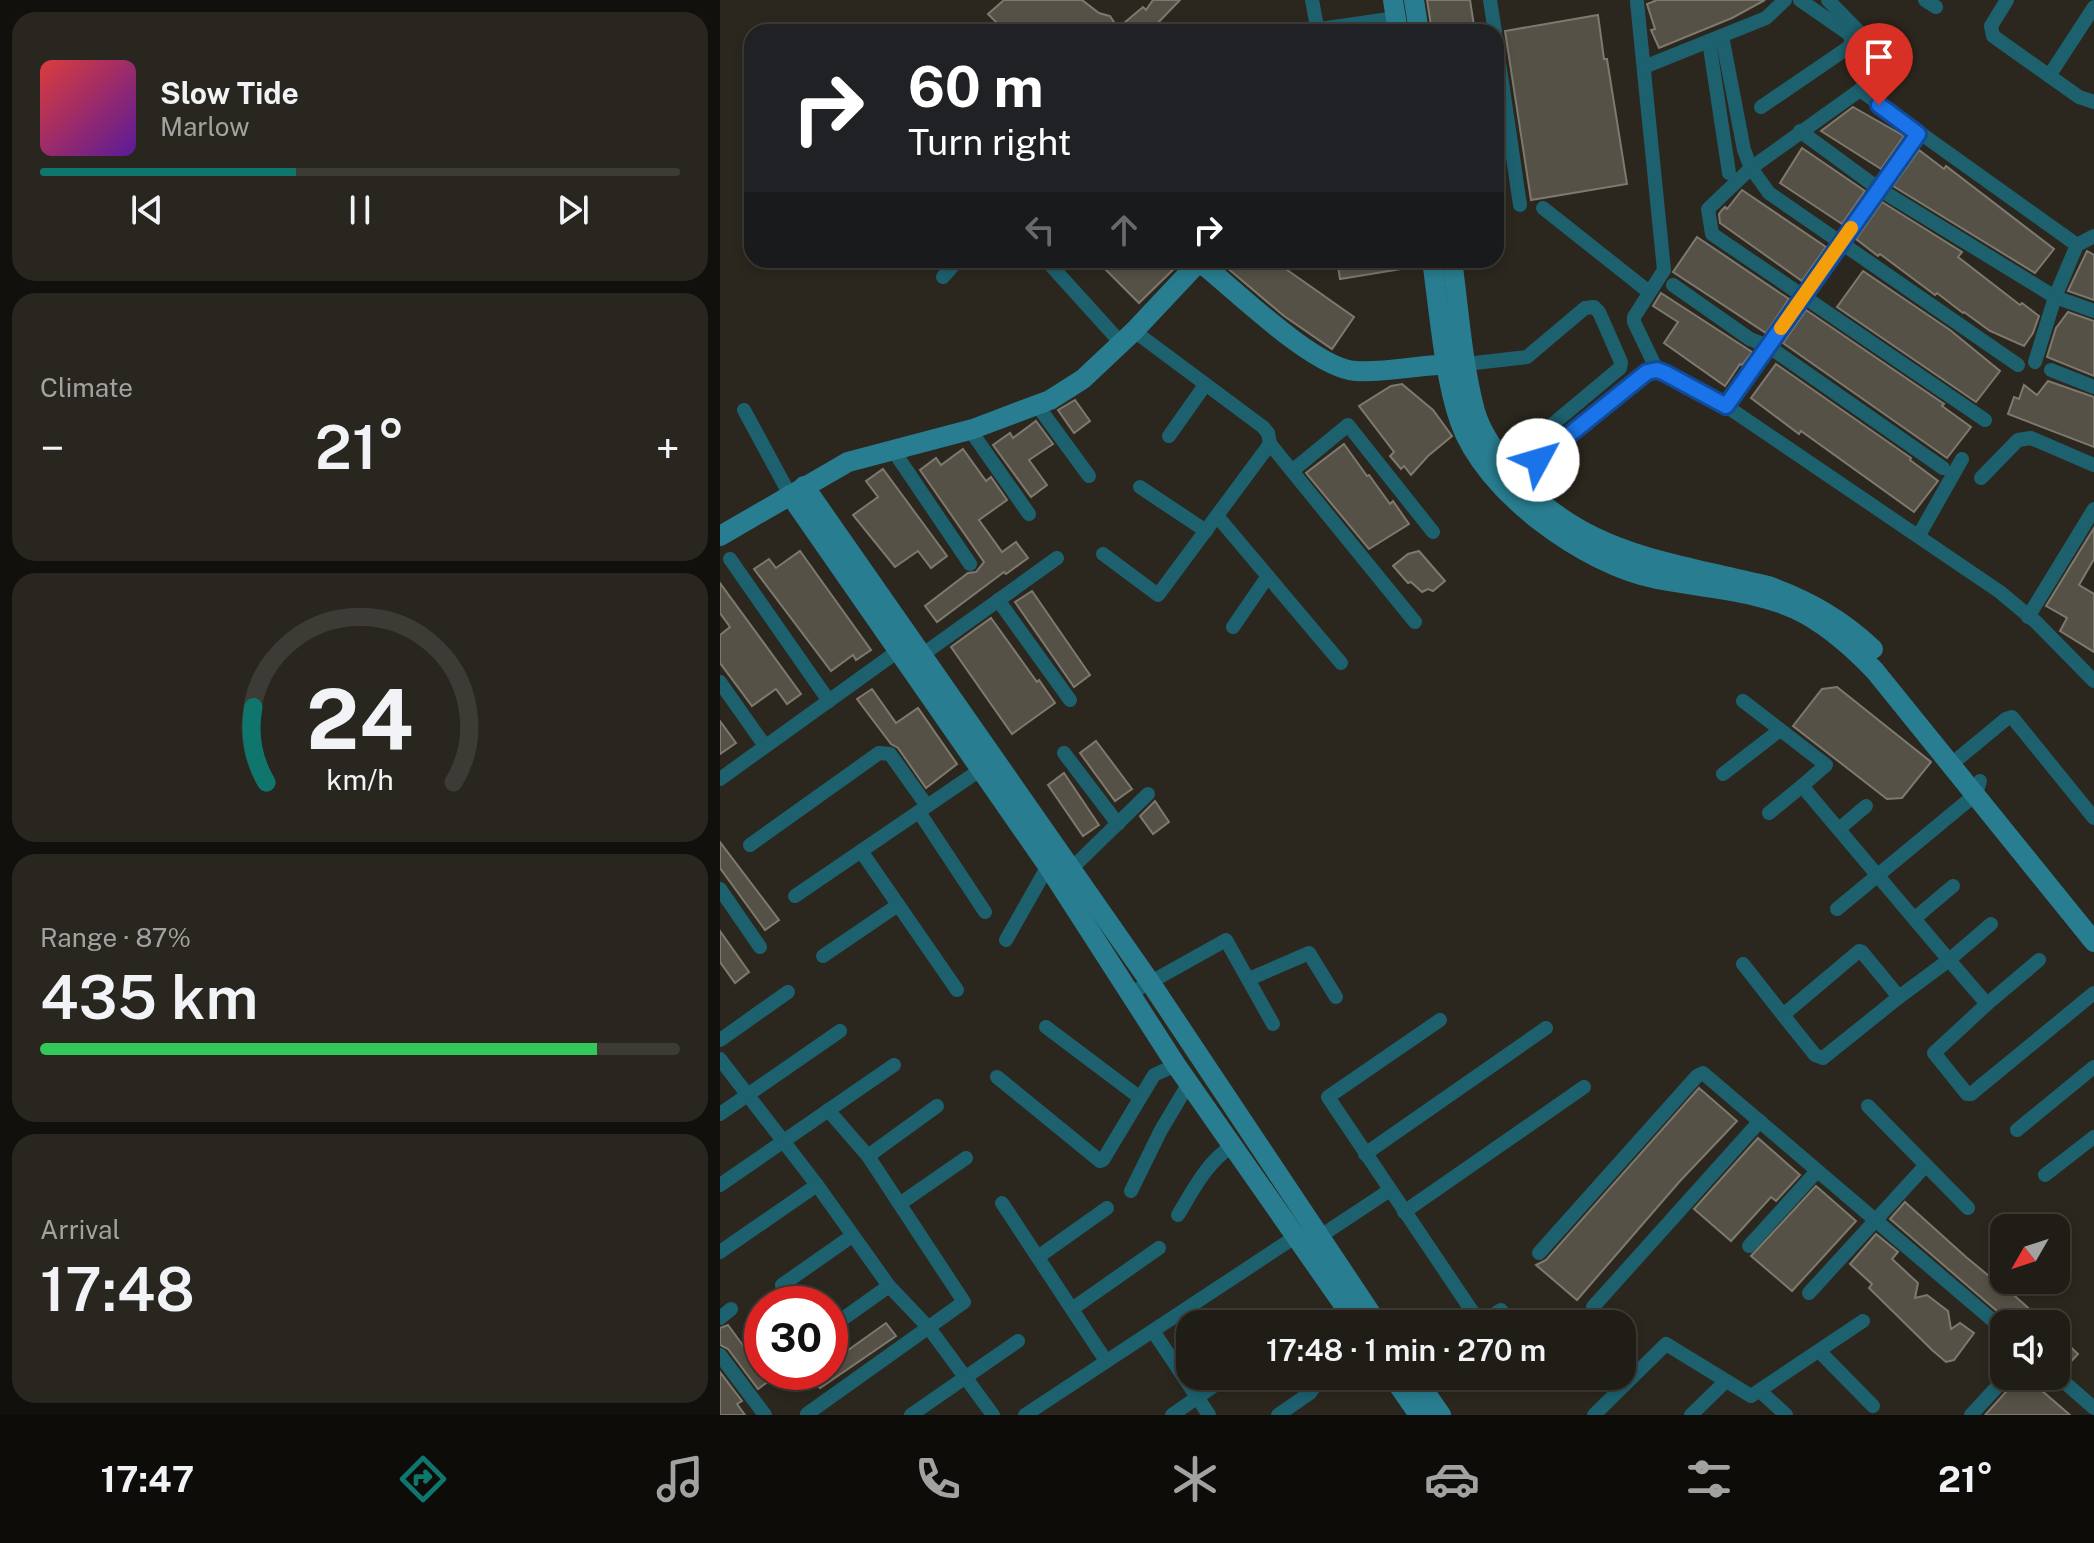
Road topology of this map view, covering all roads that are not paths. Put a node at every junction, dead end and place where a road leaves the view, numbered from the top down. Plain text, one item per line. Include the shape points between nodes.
1 (1312, 0) edge
2 (1414, 0) edge
3 (1490, 0) edge
4 (1785, 0) edge
5 (1800, 0) edge
6 (1828, 0) edge
7 (2007, 0) edge
8 (1637, 2) edge
9 (2094, 7) edge
10 (1396, 17) edge
11 (1316, 24) edge
12 (1352, 24) edge
13 (1418, 24) edge
14 (1494, 24) edge
15 (1716, 38) junction
16 (1644, 67) junction
17 (2049, 76) junction
18 (1860, 90) junction
19 (2094, 102) edge
20 (1761, 107) dead end
21 (1504, 114) edge
22 (1800, 131) junction
23 (1918, 134) junction
24 (1751, 168) junction
25 (1729, 173) dead end
26 (1879, 189) junction
27 (1520, 205) dead end
28 (1543, 208) dead end
29 (2094, 236) edge
30 (1841, 242) junction
31 (2077, 245) junction
32 (951, 268) edge
33 (1054, 268) edge
34 (1190, 268) edge
35 (1207, 268) edge
36 (1434, 268) edge
37 (1452, 268) edge
38 (943, 277) dead end
39 (1673, 285) dead end
40 (1649, 292) junction
41 (1804, 295) junction
42 (2055, 297) junction
43 (2094, 311) edge
44 (1127, 337) junction
45 (1768, 346) junction
46 (2035, 362) dead end
47 (1457, 364) junction
48 (2018, 365) dead end
49 (1657, 370) junction
50 (2051, 370) dead end
51 (1205, 385) junction
52 (2094, 387) edge
53 (1037, 405) junction
54 (1726, 406) junction
55 (744, 410) dead end
56 (1985, 420) dead end
57 (970, 430) junction
58 (1169, 436) dead end
59 (1270, 444) junction
60 (1524, 448) dead end
61 (893, 450) junction
62 (1962, 459) dead end
63 (2094, 465) edge
64 (1943, 468) dead end
65 (1292, 471) junction
66 (1089, 476) dead end
67 (1981, 478) dead end
68 (1510, 483) junction
69 (1140, 487) dead end
70 (797, 490) junction
71 (2094, 509) edge
72 (1029, 514) dead end
73 (1217, 516) junction
74 (1206, 531) junction
75 (1433, 532) dead end
76 (1919, 535) junction
77 (720, 536) edge
78 (1103, 554) dead end
79 (1057, 558) dead end
80 (730, 559) dead end
81 (970, 564) dead end
82 (1268, 576) junction
83 (998, 600) junction
84 (2028, 617) junction
85 (1415, 622) dead end
86 (1233, 627) dead end
87 (910, 653) junction
88 (1341, 663) dead end
89 (2087, 664) edge
90 (2094, 681) edge
91 (720, 682) edge
92 (1070, 700) dead end
93 (829, 701) junction
94 (1743, 701) dead end
95 (1780, 730) junction
96 (765, 746) junction
97 (1064, 753) dead end
98 (1960, 757) junction
99 (988, 765) junction
100 (1723, 774) dead end
101 (720, 779) edge
102 (1802, 786) junction
103 (1978, 788) junction
104 (1148, 794) dead end
105 (1866, 806) dead end
106 (923, 809) junction
107 (1769, 813) dead end
108 (2094, 818) edge
109 (1118, 824) junction
110 (1839, 829) junction
111 (750, 845) dead end
112 (861, 851) junction
113 (1048, 866) junction
114 (1071, 869) junction
115 (1879, 874) junction
116 (1953, 886) dead end
117 (720, 889) edge
118 (795, 896) dead end
119 (898, 905) junction
120 (1837, 909) dead end
121 (985, 912) dead end
122 (1915, 918) junction
123 (2094, 921) edge
124 (1991, 924) dead end
125 (1006, 940) dead end
126 (2094, 942) edge
127 (760, 947) dead end
128 (823, 956) dead end
129 (1949, 960) junction
130 (2039, 960) dead end
131 (1743, 964) dead end
132 (1249, 979) junction
133 (1150, 982) junction
134 (957, 990) dead end
135 (788, 992) dead end
136 (1131, 993) junction
137 (2094, 993) edge
138 (1336, 997) dead end
139 (1899, 997) junction
140 (1987, 1004) junction
141 (1783, 1015) junction
142 (1440, 1020) dead end
143 (1273, 1024) dead end
144 (1046, 1027) dead end
145 (1546, 1028) dead end
146 (840, 1031) dead end
147 (720, 1040) edge
148 (720, 1059) edge
149 (894, 1065) dead end
150 (1176, 1065) junction
151 (2094, 1067) edge
152 (997, 1077) dead end
153 (1189, 1083) junction
154 (1584, 1087) dead end
155 (747, 1095) junction
156 (1139, 1097) junction
157 (937, 1106) dead end
158 (1868, 1106) dead end
159 (828, 1110) junction
160 (720, 1114) edge
161 (1760, 1121) junction
162 (2017, 1130) dead end
163 (2094, 1137) edge
164 (782, 1142) junction
165 (1232, 1146) junction
166 (1365, 1154) junction
167 (868, 1156) junction
168 (966, 1158) dead end
169 (1926, 1165) junction
170 (1817, 1171) junction
171 (2045, 1175) dead end
172 (720, 1185) edge
173 (817, 1185) junction
174 (1390, 1190) junction
175 (1131, 1191) dead end
176 (901, 1203) junction
177 (1002, 1203) dead end
178 (1107, 1208) dead end
179 (1968, 1208) dead end
180 (1404, 1212) junction
181 (1178, 1215) dead end
182 (1875, 1221) junction
183 (852, 1236) junction
184 (1295, 1237) junction
185 (1319, 1237) junction
186 (1749, 1246) dead end
187 (1159, 1248) dead end
188 (720, 1252) edge
189 (1539, 1253) dead end
190 (1038, 1257) junction
191 (782, 1285) dead end
192 (889, 1286) junction
193 (1809, 1293) dead end
194 (1593, 1307) dead end
195 (1072, 1309) junction
196 (1342, 1310) edge
197 (1369, 1310) edge
198 (1471, 1310) edge
199 (848, 1315) edge
200 (1990, 1318) edge
201 (1863, 1321) dead end
202 (929, 1328) junction
203 (1153, 1331) junction
204 (1018, 1341) dead end
205 (1819, 1351) junction
206 (720, 1355) edge
207 (1106, 1361) junction
208 (966, 1378) junction
209 (1726, 1381) junction
210 (2070, 1387) edge
211 (1207, 1390) edge
212 (1312, 1390) edge
213 (1402, 1390) edge
214 (1424, 1390) edge
215 (1994, 1390) edge
216 (1760, 1391) junction
217 (1197, 1397) junction
218 (1873, 1406) dead end
219 (2094, 1408) edge
220 (807, 1414) edge
221 (765, 1415) edge
222 (911, 1415) edge
223 (993, 1415) edge
224 (1025, 1415) edge
225 (1172, 1415) edge
226 (1209, 1415) edge
227 (1278, 1415) edge
228 (1419, 1415) edge
229 (1441, 1415) edge
230 (1594, 1415) edge
231 (1691, 1415) edge
232 (1786, 1415) edge
233 (1971, 1415) edge

1 - 11 street
2 - 13 street
3 - 14 street
4 - 15 street via 1766,18
5 - 20 street via 1852,41
6 - 18 street via 1880,57
7 - 17 street via 1990,31
8 - 16 street
9 - 17 street
10 - 12 street
15 - 16 street
15 - 24 street
15 - 25 street
16 - 40 street via 1664,266
17 - 19 street
18 - 22 street
18 - 23 street
21 - 27 street
22 - 24 street
22 - 26 street
23 - 26 street
23 - 31 street
24 - 30 street via 1769,193
24 - 41 street via 1708,209 1712,234
26 - 30 street
26 - 42 street
28 - 40 street
29 - 31 street
30 - 41 street
30 - 48 street
31 - 42 street
32 - 38 street
33 - 44 street
34 - 44 street
35 - 47 street via 1311,353 1335,366 1355,371
36 - 47 street
37 - 47 street
39 - 45 street
40 - 49 street via 1634,322
41 - 45 street
41 - 56 street
42 - 43 street
42 - 46 street
44 - 51 street
44 - 53 street via 1083,379
45 - 54 street
45 - 64 street
47 - 60 street via 1527,357 1585,308 1599,312 1620,368
47 - 68 street
49 - 54 street
49 - 68 street via 1647,372
50 - 52 street
51 - 58 street
51 - 59 street via 1263,427
53 - 57 street
53 - 66 street
54 - 76 street
55 - 70 street
57 - 61 street
57 - 72 street
59 - 65 street
59 - 73 street
61 - 70 street via 848,462
61 - 81 street
62 - 76 street
63 - 67 street via 2024,438
65 - 75 street via 1348,425
65 - 85 street
68 - 98 street via 1603,543 1768,586 1820,607 1875,651
68 - 103 street via 1561,537 1614,566 1774,601 1824,626 1875,671
69 - 74 street
70 - 77 street
70 - 87 street
71 - 84 street
73 - 74 street
73 - 82 street
74 - 78 street via 1158,595
76 - 84 street
79 - 83 street
80 - 93 street
82 - 86 street
82 - 88 street
83 - 87 street
83 - 92 street
84 - 89 street
87 - 93 street
87 - 99 street
89 - 90 street
91 - 96 street
93 - 96 street
94 - 95 street
95 - 100 street
95 - 102 street via 1826,765
96 - 101 street
97 - 109 street
98 - 103 street
98 - 108 street via 2012,717
99 - 106 street
99 - 113 street
99 - 114 street
102 - 107 street
102 - 110 street
103 - 115 street
103 - 123 street
103 - 126 street
104 - 109 street
105 - 110 street
106 - 111 street via 890,754 879,753
106 - 112 street
106 - 121 street
109 - 114 street
110 - 115 street
112 - 118 street
112 - 119 street
113 - 125 street
113 - 136 street
114 - 133 street
115 - 120 street
115 - 122 street
116 - 122 street
117 - 127 street
119 - 128 street
119 - 134 street
122 - 129 street
124 - 129 street
129 - 139 street
129 - 140 street
130 - 140 street
131 - 141 street
132 - 133 street via 1225,940
132 - 138 street via 1309,953
132 - 143 street
133 - 136 street
133 - 185 street
135 - 147 street
136 - 150 street
137 - 140 street via 1967,1094 1934,1053
139 - 141 street via 1823,1058
139 - 141 street via 1859,951
142 - 166 street via 1328,1097
144 - 156 street
145 - 166 street
146 - 155 street
148 - 155 street
149 - 159 street
150 - 153 street
150 - 156 street via 1158,1071
151 - 162 street
152 - 156 street via 1100,1161
153 - 165 street
153 - 175 street
154 - 180 street
155 - 160 street
155 - 164 street
157 - 167 street
158 - 169 street
159 - 164 street
159 - 167 street
161 - 170 street
161 - 189 street via 1700,1073
161 - 194 street
163 - 171 street
164 - 172 street
164 - 173 street
165 - 181 street via 1204,1172
165 - 184 street
166 - 174 street
167 - 176 street
168 - 176 street
169 - 179 street
169 - 182 street
170 - 182 street
170 - 186 street
173 - 183 street
173 - 188 street
174 - 180 street
174 - 185 street
176 - 202 street via 964,1302
177 - 190 street
178 - 190 street
180 - 198 street
182 - 193 street
182 - 200 street
183 - 191 street
183 - 192 street
184 - 185 street
184 - 196 street
184 - 203 street
185 - 197 street
187 - 195 street
190 - 195 street
192 - 199 street
192 - 202 street
195 - 207 street
201 - 205 street
202 - 208 street
202 - 220 street
203 - 207 street
203 - 217 street
204 - 208 street
205 - 216 street
205 - 218 street
206 - 221 street
207 - 224 street
208 - 222 street
208 - 223 street
209 - 216 street via 1749,1395
209 - 230 street via 1666,1344
209 - 231 street
210 - 219 street
211 - 217 street
212 - 227 street
213 - 228 street
214 - 229 street
215 - 233 street
216 - 232 street
217 - 225 street
217 - 226 street

